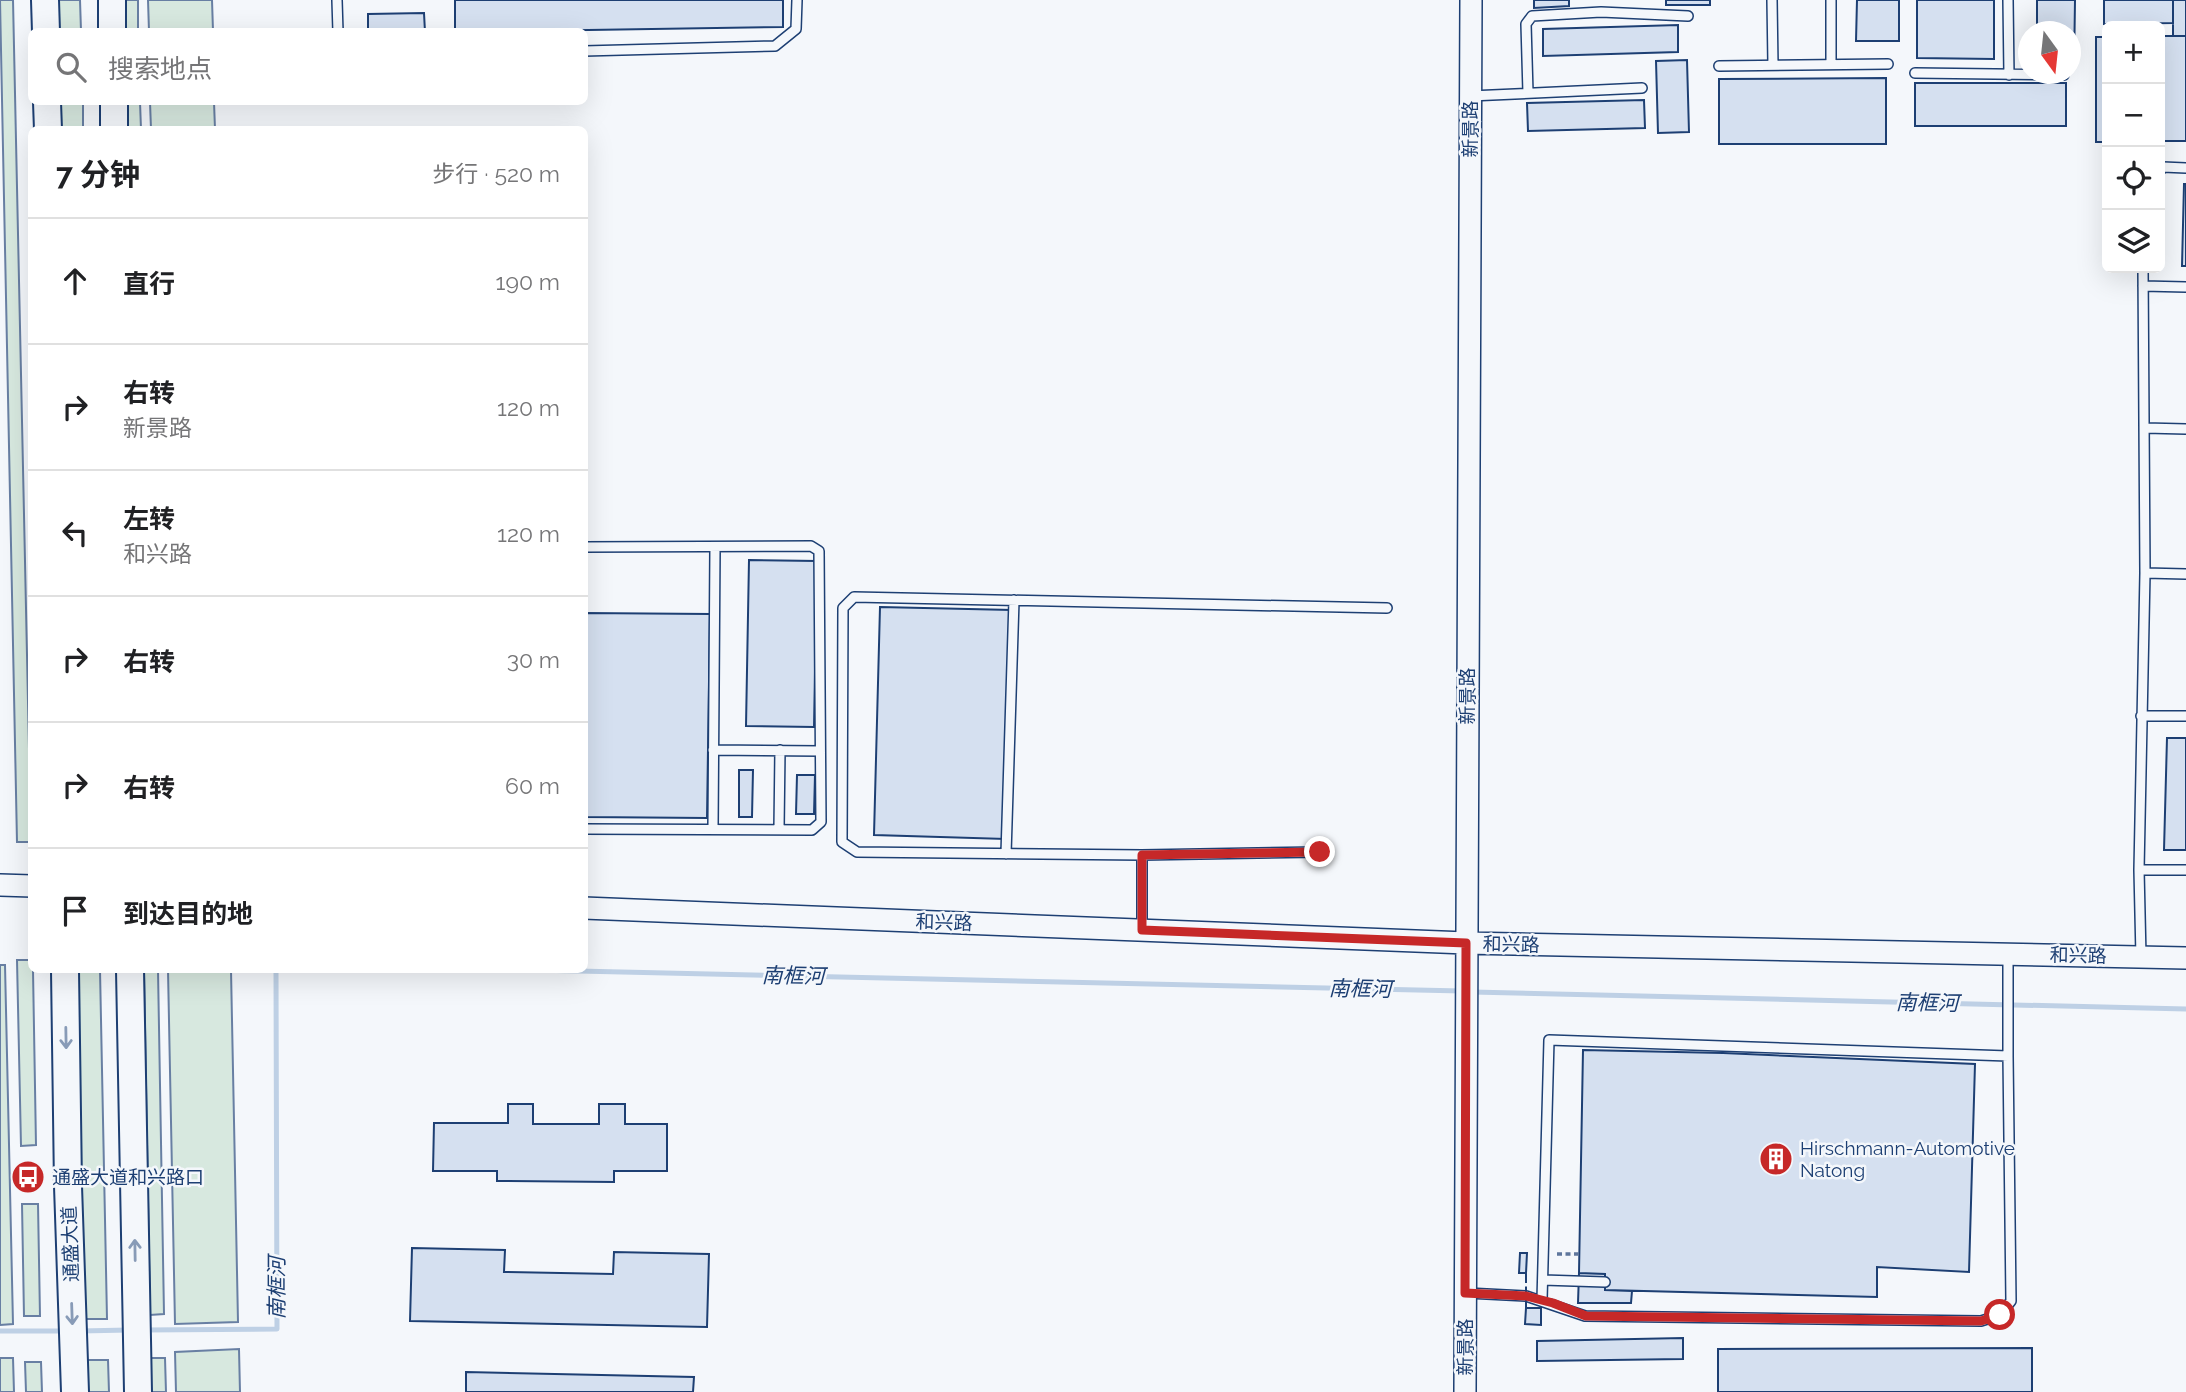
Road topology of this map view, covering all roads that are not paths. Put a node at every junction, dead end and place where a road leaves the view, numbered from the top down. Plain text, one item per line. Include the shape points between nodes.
1 (45, 0) edge
2 (112, 0) edge
3 (337, 0) edge
4 (797, 0) edge
5 (1471, 0) edge
6 (1601, 0) edge
7 (1772, 0) edge
8 (1831, 0) edge
9 (2008, 0) edge
10 (1601, 12) junction
11 (1688, 16) dead end
12 (46, 28) edge
13 (112, 28) edge
14 (338, 28) edge
15 (588, 51) edge
16 (1831, 64) junction
17 (1888, 64) dead end
18 (1773, 65) junction
19 (1719, 66) dead end
20 (1915, 73) dead end
21 (2009, 75) junction
22 (2018, 75) edge
23 (1642, 88) dead end
24 (1528, 93) junction
25 (1471, 96) junction
26 (47, 105) edge
27 (114, 105) edge
28 (48, 126) edge
29 (114, 126) edge
30 (2165, 167) edge
31 (2186, 168) edge
32 (2143, 273) edge
33 (2143, 286) junction
34 (2186, 287) edge
35 (2145, 428) junction
36 (2186, 429) edge
37 (588, 547) edge
38 (715, 547) junction
39 (2145, 573) junction
40 (2186, 574) edge
41 (1014, 600) junction
42 (1387, 608) dead end
43 (2141, 716) junction
44 (2186, 716) edge
45 (713, 750) junction
46 (780, 750) junction
47 (820, 751) junction
48 (588, 829) edge
49 (713, 829) junction
50 (779, 830) junction
51 (1320, 852) dead end
52 (1006, 854) junction
53 (1142, 855) junction
54 (2139, 870) junction
55 (2186, 870) edge
56 (0, 885) edge
57 (28, 886) edge
58 (588, 908) edge
59 (1142, 930) junction
60 (1466, 943) junction
61 (2008, 954) junction
62 (2141, 957) junction
63 (2186, 958) edge
64 (65, 973) edge
65 (130, 973) edge
66 (2008, 1056) junction
67 (1542, 1280) junction
68 (1605, 1282) dead end
69 (1465, 1293) junction
70 (1542, 1300) junction
71 (75, 1392) edge
72 (138, 1392) edge
73 (1465, 1392) edge

1 - 12 main road
2 - 13 main road
3 - 14 lane
4 - 15 lane via 796,29 775,46
5 - 25 street, 新景路
6 - 10 lane
7 - 18 lane
8 - 16 lane
9 - 21 lane
10 - 11 lane
10 - 24 lane via 1532,16 1526,24
16 - 17 lane
16 - 18 lane
18 - 19 lane
20 - 21 lane
21 - 22 lane
23 - 24 lane
24 - 25 lane
25 - 60 street, 新景路
26 - 28 main road
27 - 29 main road
30 - 31 lane
32 - 33 lane
33 - 34 lane
33 - 35 lane
35 - 36 lane
35 - 39 lane
37 - 38 lane
38 - 45 lane
38 - 47 lane via 811,546 819,551
39 - 40 lane
39 - 43 lane
41 - 42 lane
41 - 52 lane
41 - 52 lane via 854,597 843,608 842,842 857,852
43 - 44 lane
43 - 54 lane
45 - 46 lane
45 - 49 lane
46 - 47 lane
46 - 50 lane
47 - 50 lane via 821,822 812,830
48 - 49 lane
49 - 50 lane
51 - 53 lane
52 - 53 lane
53 - 59 lane
54 - 55 lane
54 - 62 lane
56 - 57 street
58 - 59 street, 和兴路
59 - 60 street, 和兴路
60 - 61 street, 和兴路
60 - 69 street, 新景路
61 - 62 street, 和兴路
61 - 66 lane
62 - 63 street, 和兴路
64 -> 71 main road, 通盛大道
72 -> 65 main road
66 - 67 lane via 1549,1040
66 - 70 lane via 2011,1301 2000,1315 1981,1321 1586,1316
67 - 68 lane
67 - 70 lane
69 - 70 lane
69 - 73 street, 新景路

